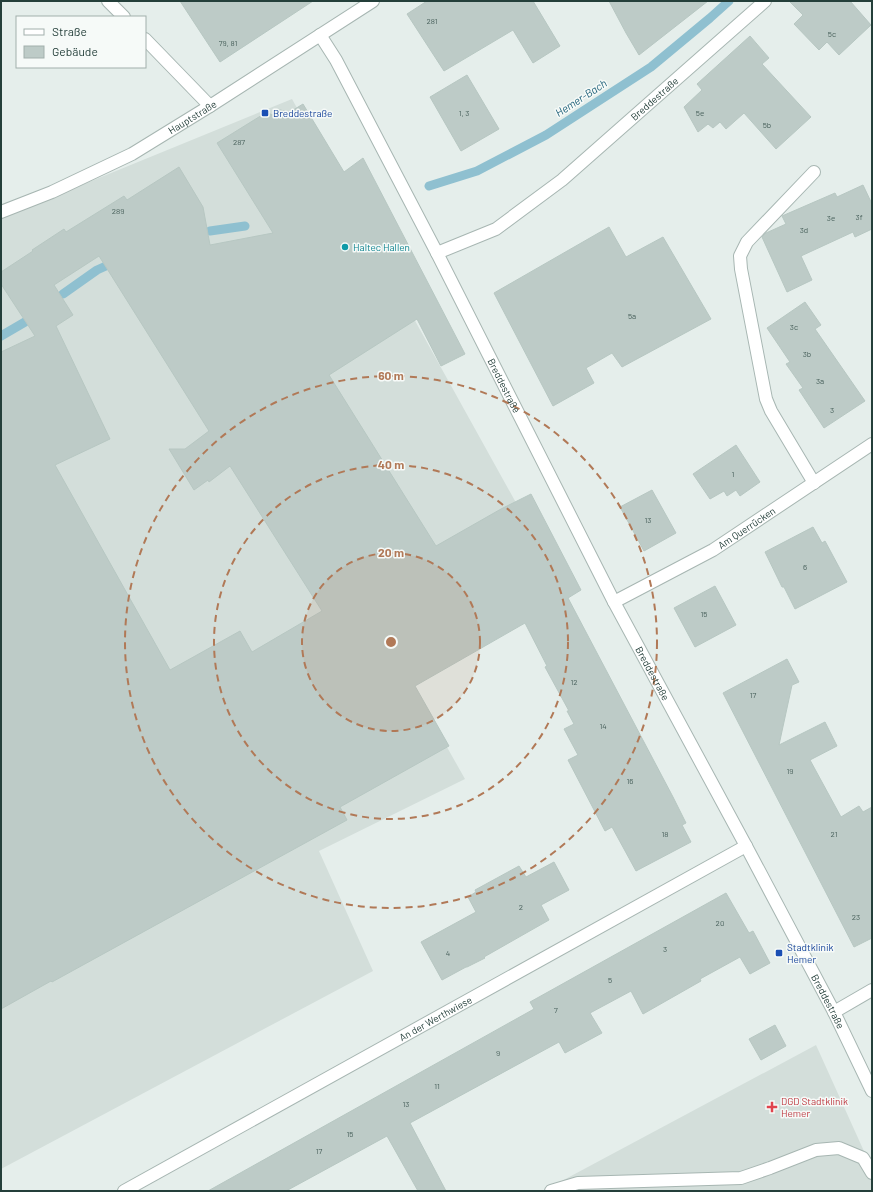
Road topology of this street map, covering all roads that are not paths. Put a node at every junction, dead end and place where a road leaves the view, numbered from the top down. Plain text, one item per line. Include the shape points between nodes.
1 (108, 1) edge
2 (373, 1) edge
3 (766, 1) edge
4 (123, 16) edge
5 (320, 35) junction
6 (146, 40) edge
7 (210, 106) junction
8 (814, 172) dead end
9 (1, 212) edge
10 (437, 253) junction
11 (872, 444) edge
12 (814, 483) junction
13 (614, 602) junction
14 (746, 846) junction
15 (872, 990) edge
16 (834, 1012) junction
17 (872, 1091) edge
18 (872, 1173) edge
19 (124, 1191) edge
20 (551, 1191) edge

1 - 4 street
2 - 5 street, Hauptstraße
3 - 10 street, Breddestraße via 562,180 496,229
5 - 7 street, Hauptstraße
5 - 10 street, Breddestraße via 336,60
6 - 7 street
7 - 9 street, Hauptstraße via 132,154 52,192
8 - 12 street via 747,242 740,256 766,399
10 - 13 street, Breddestraße
11 - 12 street, Am Querrücken
12 - 13 street, Am Querrücken via 713,550
13 - 14 street, Breddestraße
14 - 16 street, Breddestraße
14 - 19 street, An der Werthwiese
15 - 16 street
16 - 17 street, Breddestraße
18 - 20 street via 863,1158 839,1148 816,1150 741,1178 578,1183

